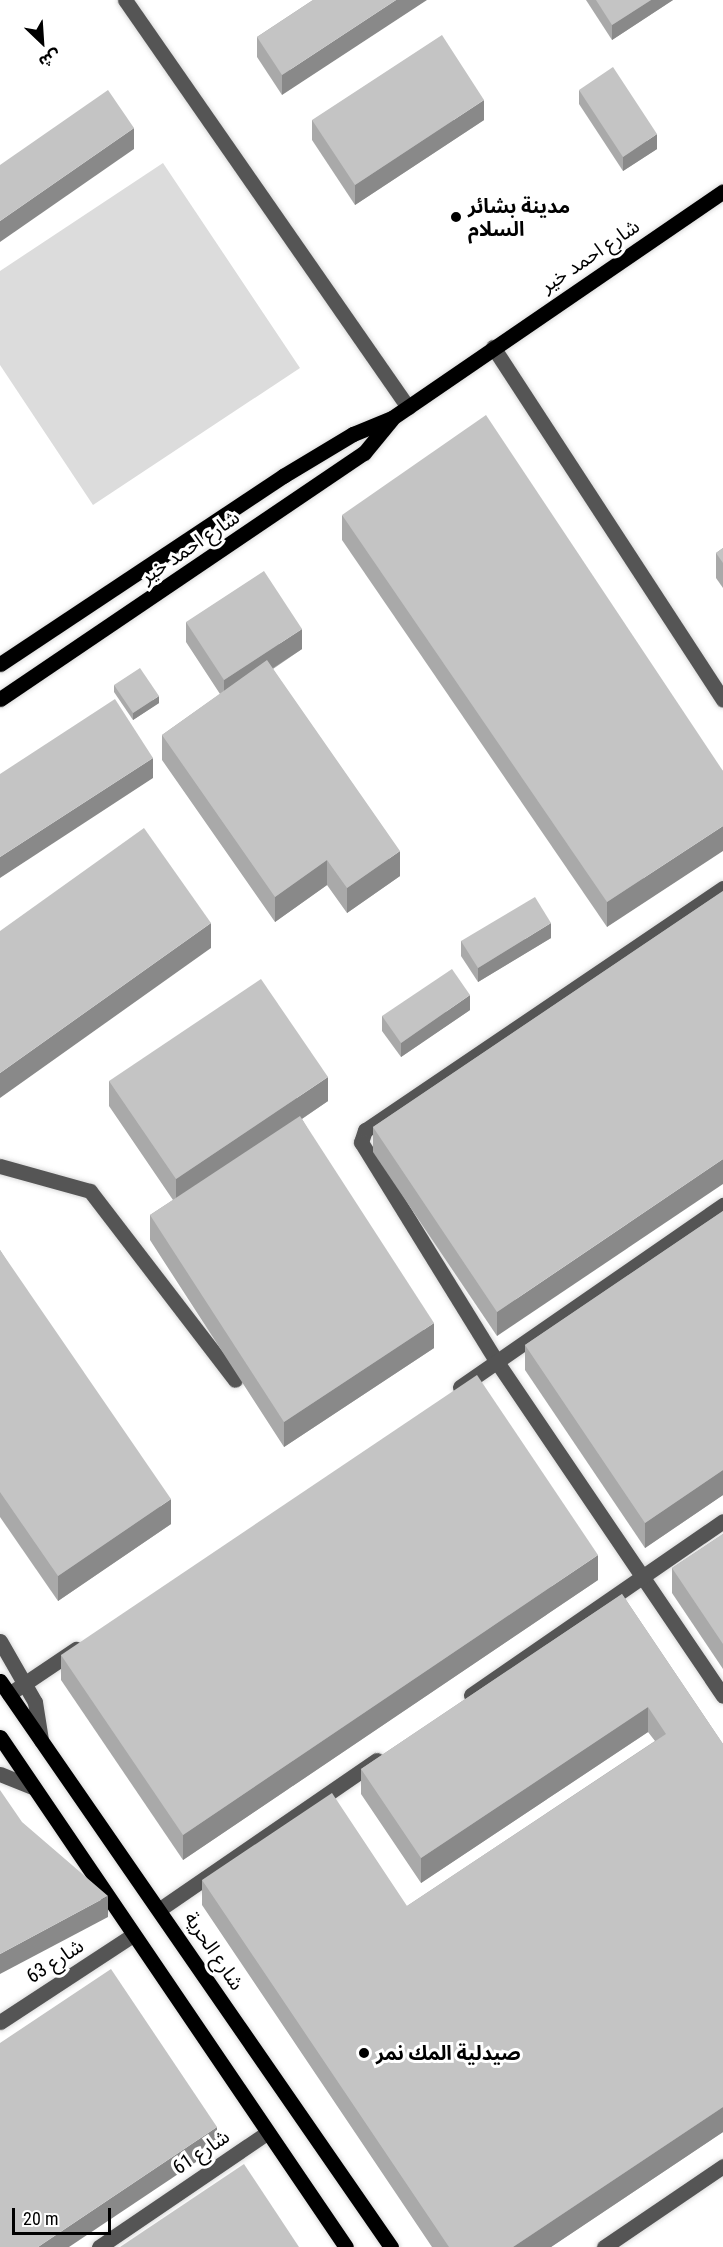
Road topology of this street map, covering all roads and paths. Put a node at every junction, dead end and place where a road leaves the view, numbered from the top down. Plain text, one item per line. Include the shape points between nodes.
1 (125, 0) edge
2 (723, 191) edge
3 (493, 347) junction
4 (408, 407) junction
5 (392, 418) junction
6 (0, 664) edge
7 (0, 699) edge
8 (723, 700) edge
9 (723, 888) edge
10 (0, 1166) edge
11 (723, 1205) edge
12 (497, 1362) junction
13 (235, 1380) dead end
14 (448, 1395) edge
15 (723, 1521) edge
16 (643, 1577) junction
17 (0, 1641) edge
18 (86, 1642) edge
19 (27, 1683) junction
20 (4, 1687) edge
21 (723, 1696) edge
22 (456, 1706) edge
23 (0, 1737) edge
24 (41, 1741) junction
25 (387, 1753) edge
26 (0, 1774) edge
27 (33, 1786) junction
28 (160, 1909) junction
29 (133, 1935) junction
30 (0, 2022) edge
31 (267, 2133) junction
32 (723, 2166) edge
33 (99, 2247) edge
34 (346, 2247) edge
35 (391, 2247) edge
36 (604, 2247) edge

1 - 4 street
2 - 3 main road, شارع احمد خير
3 - 4 main road, شارع احمد خير
3 - 8 street
4 - 5 main road, شارع احمد خير
5 - 6 main road, شارع احمد خير via 353,434 283,476
5 - 7 main road, شارع احمد خير via 364,453
9 - 12 street via 361,1136 362,1149
10 - 13 street via 90,1191
11 - 12 street
12 - 14 street
12 - 16 street
15 - 16 street
16 - 21 street
16 - 22 street
17 - 19 street
18 - 19 street
19 - 20 street
19 - 24 street via 35,1702
20 - 24 main road, شارع الحرية
23 - 27 main road
24 - 28 main road, شارع الحرية
25 - 28 street
26 - 27 street
27 - 29 main road
28 - 35 main road, شارع الحرية
29 - 30 street, شارع 63
29 - 31 main road
31 - 33 street, شارع 61
31 - 34 main road
32 - 36 street

